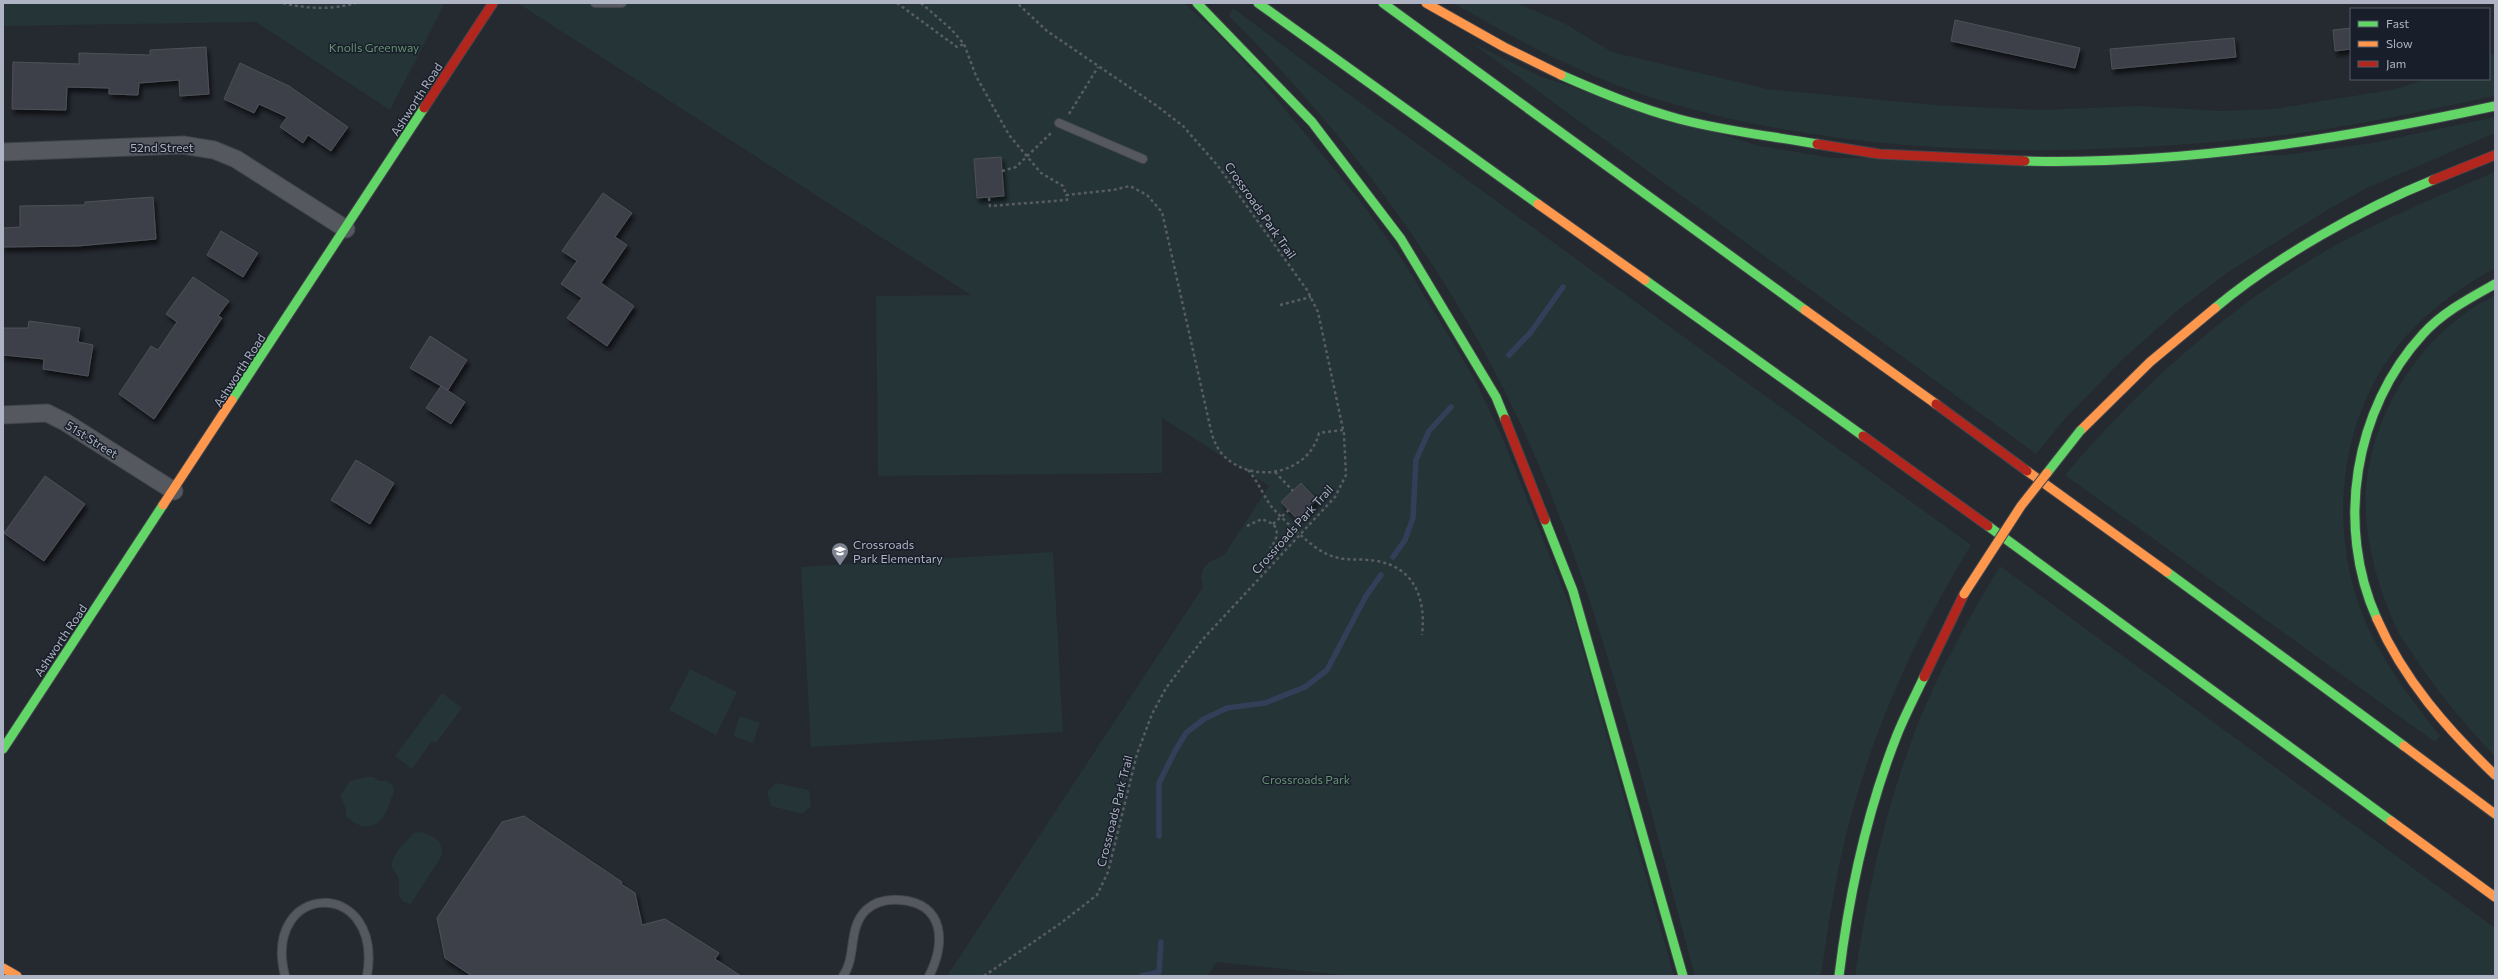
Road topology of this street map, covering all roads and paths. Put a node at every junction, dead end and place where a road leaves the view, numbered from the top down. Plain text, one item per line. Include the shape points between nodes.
1 (283, 3) edge
2 (356, 3) edge
3 (493, 3) edge
4 (595, 3) edge
5 (622, 3) edge
6 (897, 3) edge
7 (921, 3) edge
8 (1017, 3) edge
9 (1197, 3) edge
10 (1258, 3) edge
11 (1383, 3) edge
12 (1426, 3) edge
13 (964, 44) junction
14 (1098, 67) junction
15 (2495, 106) edge
16 (1060, 124) junction
17 (3, 152) edge
18 (2495, 155) edge
19 (1027, 156) junction
20 (1143, 160) dead end
21 (1002, 171) dead end
22 (1066, 195) junction
23 (989, 198) dead end
24 (346, 228) junction
25 (2495, 284) edge
26 (1311, 297) junction
27 (1280, 305) dead end
28 (3, 415) edge
29 (1343, 430) junction
30 (1248, 470) junction
31 (1275, 472) junction
32 (174, 491) junction
33 (1293, 491) dead end
34 (1289, 510) dead end
35 (1283, 516) junction
36 (1273, 524) junction
37 (1247, 526) dead end
38 (1301, 534) junction
39 (1270, 548) dead end
40 (1422, 636) dead end
41 (3, 749) edge
42 (2495, 775) edge
43 (2495, 814) edge
44 (2495, 898) edge
45 (3, 968) edge
46 (17, 976) edge
47 (285, 976) edge
48 (367, 976) edge
49 (843, 976) edge
50 (929, 976) edge
51 (984, 976) edge
52 (1683, 976) edge
53 (1840, 976) edge

1 - 2 path via 312,9
3 - 24 main road, Ashworth Road
4 - 5 lane
6 - 13 path via 957,47
7 - 13 path
8 - 14 path, Crossroads Park Trail via 1047,31
9 - 52 main road via 1312,122 1396,233 1496,396 1574,591
10 - 44 main road via 1930,484
11 - 43 main road via 2289,661
12 - 15 main road via 1486,39 1562,77 1642,108 1724,130 1878,154 2034,162 2186,157 2414,125
13 - 19 path via 976,76 999,120
14 - 16 path
14 - 26 path, Crossroads Park Trail via 1156,106 1199,142
16 - 19 path
16 - 20 lane
17 - 24 street, 52nd Street via 183,145 214,150 236,159
18 - 53 main road, bridge via 2397,196 2312,241 2234,293 2150,362 2080,431 2021,506 1964,594 1897,735 1866,830 1845,927
19 - 21 path via 1016,167
19 - 22 path via 1041,172 1063,186
22 - 23 path via 1067,200 990,206
22 - 30 path via 1130,186 1147,195 1162,212 1212,435 1224,457
24 - 32 main road, Ashworth Road
25 - 42 main road via 2440,318 2423,334 2393,372 2372,415 2360,461 2354,504 2357,555 2363,580 2381,629 2406,672 2436,713 2469,751
26 - 27 path
26 - 29 path, Crossroads Park Trail via 1318,312
28 - 32 street, 51st Street via 47,413
29 - 31 path via 1319,432 1315,445 1306,458 1291,467
29 - 38 path, Crossroads Park Trail via 1347,459 1342,486
30 - 31 path
30 - 35 path via 1259,482 1272,506
31 - 33 path
32 - 41 main road, Ashworth Road
34 - 35 path
35 - 36 path
35 - 38 path
36 - 37 path via 1262,519
36 - 39 path via 1277,533
38 - 40 path via 1317,548 1337,559 1377,561 1406,575 1415,586 1423,606
38 - 51 path, Crossroads Park Trail via 1204,639 1176,673 1160,698 1137,754 1108,872 1097,895
45 - 46 main road
47 - 48 lane via 280,948 288,925 302,910 323,902 336,903 347,909 362,926 370,948
49 - 50 lane via 850,963 852,940 858,920 875,903 893,899 914,902 931,913 937,923 940,938 939,954

